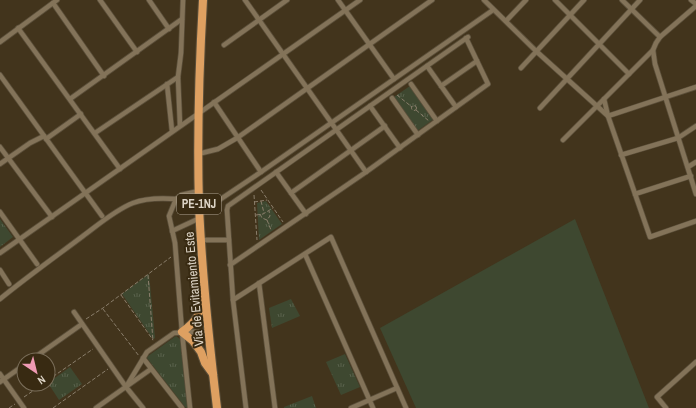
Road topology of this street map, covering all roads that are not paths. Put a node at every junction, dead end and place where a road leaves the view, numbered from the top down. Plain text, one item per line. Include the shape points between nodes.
1 (100, 0) edge
2 (149, 0) edge
3 (183, 0) edge
4 (203, 0) edge
5 (245, 0) edge
6 (287, 0) edge
7 (338, 0) edge
8 (360, 0) edge
9 (432, 0) edge
10 (484, 0) edge
11 (526, 0) edge
12 (555, 0) edge
13 (584, 0) edge
14 (622, 0) edge
15 (640, 0) edge
16 (691, 0) edge
17 (55, 2) edge
18 (696, 5) edge
19 (632, 9) junction
20 (345, 10) junction
21 (493, 10) junction
22 (569, 14) junction
23 (182, 19) junction
24 (259, 19) junction
25 (506, 21) junction
26 (18, 28) junction
27 (169, 29) junction
28 (660, 37) junction
29 (0, 42) edge
30 (599, 44) junction
31 (224, 45) dead end
32 (369, 45) junction
33 (653, 50) junction
34 (536, 51) junction
35 (137, 52) junction
36 (283, 54) junction
37 (477, 61) junction
38 (427, 66) junction
39 (521, 68) dead end
40 (628, 74) junction
41 (0, 75) edge
42 (104, 76) junction
43 (178, 77) junction
44 (567, 78) junction
45 (394, 79) junction
46 (167, 84) junction
47 (411, 84) dead end
48 (441, 86) junction
49 (696, 87) edge
50 (308, 88) junction
51 (394, 96) road end
52 (665, 97) junction
53 (70, 99) junction
54 (604, 99) junction
55 (214, 102) junction
56 (370, 106) junction
57 (597, 106) junction
58 (456, 108) junction
59 (540, 108) dead end
60 (198, 113) junction
61 (81, 114) junction
62 (608, 116) junction
63 (437, 121) junction
64 (332, 122) junction
65 (180, 125) junction
66 (385, 126) junction
67 (696, 126) edge
68 (337, 130) junction
69 (172, 131) junction
70 (95, 133) junction
71 (418, 135) junction
72 (45, 138) junction
73 (237, 138) junction
74 (678, 138) junction
75 (563, 140) dead end
76 (0, 147) edge
77 (400, 148) junction
78 (351, 150) junction
79 (198, 154) junction
80 (621, 155) junction
81 (8, 159) junction
82 (696, 162) edge
83 (0, 164) edge
84 (688, 167) junction
85 (120, 169) junction
86 (261, 172) junction
87 (276, 172) junction
88 (366, 172) junction
89 (691, 176) junction
90 (199, 191) junction
91 (291, 192) junction
92 (86, 193) junction
93 (635, 194) junction
94 (696, 194) edge
95 (176, 199) junction
96 (0, 212) edge
97 (306, 214) junction
98 (102, 216) dead end
99 (200, 216) junction
100 (52, 217) junction
101 (696, 222) edge
102 (172, 231) junction
103 (19, 240) junction
104 (201, 240) junction
105 (229, 240) junction
106 (0, 253) edge
107 (305, 254) junction
108 (37, 264) dead end
109 (230, 265) junction
110 (0, 270) edge
111 (259, 283) junction
112 (10, 284) dead end
113 (204, 288) junction
114 (0, 299) edge
115 (233, 300) junction
116 (74, 312) dead end
117 (82, 324) junction
118 (182, 332) junction
119 (208, 332) junction
120 (42, 352) edge
121 (143, 358) junction
122 (696, 362) edge
123 (151, 369) junction
124 (16, 371) edge
125 (0, 374) edge
126 (213, 375) junction
127 (2, 381) edge
128 (126, 387) junction
129 (397, 388) junction
130 (370, 400) junction
131 (24, 408) edge
132 (96, 408) edge
133 (143, 408) edge
134 (182, 408) edge
135 (190, 408) edge
136 (217, 408) edge
137 (246, 408) edge
138 (275, 408) edge
139 (351, 408) edge
140 (373, 408) edge
141 (406, 408) edge
142 (666, 408) edge

1 - 35 street
2 - 27 street
3 - 23 street
4 - 60 highway, Vía de Evitamiento Este / PE-1NJ
5 - 24 street
6 - 24 street
7 - 20 street
8 - 20 street
9 - 32 street
10 - 21 street
11 - 25 street
12 - 22 street
13 - 22 street
14 - 19 street
15 - 19 street
16 - 18 street
17 - 26 street
17 - 42 street
18 - 28 street
19 - 28 street
19 - 30 street
20 - 32 street
20 - 36 street
21 - 25 street
21 - 45 street
22 - 30 street
22 - 34 street
23 - 27 street
23 - 43 street
24 - 31 street
24 - 36 street
25 - 34 street
26 - 29 street
26 - 53 street
27 - 35 street
28 - 33 street
30 - 40 street
30 - 44 street
32 - 45 street
32 - 50 street
33 - 40 street
33 - 52 street
34 - 39 street
34 - 44 street
35 - 42 street
36 - 50 street
36 - 55 street
37 - 38 street via 467,37
37 - 48 street
37 - 58 street via 488,84
38 - 48 street
38 - 56 street
40 - 54 street
41 - 72 street
42 - 53 street
43 - 46 street
43 - 65 street
44 - 57 street
44 - 59 street
45 - 64 street
46 - 69 street
46 - 70 street
47 - 63 street
48 - 58 street
49 - 52 street
50 - 64 street
50 - 73 street
51 - 71 street
52 - 62 street
52 - 74 street
53 - 61 street
54 - 57 street
54 - 62 street
55 - 60 street
55 - 73 street
56 - 66 street
56 - 68 street
57 - 62 street
57 - 75 street
58 - 63 street
60 - 65 street
60 - 79 highway, Vía de Evitamiento Este / PE-1NJ
61 - 70 street
61 - 72 street
62 - 80 street
63 - 71 street
64 - 68 street
64 - 86 street
65 - 69 street
66 - 77 street
66 - 78 street
67 - 74 street
68 - 78 street
68 - 87 street
69 - 85 street
70 - 85 street
71 - 77 street
72 - 81 street via 30,143
72 - 92 street
73 - 79 street via 218,149
73 - 86 street
74 - 80 street
74 - 84 street
76 - 81 street
77 - 88 street
78 - 88 street
78 - 91 street
79 - 90 highway, Vía de Evitamiento Este / PE-1NJ
80 - 93 street
81 - 83 street
81 - 100 street
82 - 84 street
84 - 89 street
85 - 92 street
86 - 99 street
87 - 91 street
87 - 105 street via 228,206
88 - 97 street
89 - 93 street
89 - 94 street
90 - 95 street
90 - 99 highway, Vía de Evitamiento Este / PE-1NJ
91 - 97 street
92 - 98 street
92 - 100 street
93 - 101 street via 650,237
95 - 102 street via 169,216
95 - 114 street via 141,201 124,208 47,262
96 - 103 street
97 - 109 street
99 - 102 street
99 - 104 highway, Vía de Evitamiento Este / PE-1NJ
100 - 103 street
102 - 118 street
103 - 106 street
103 - 108 street
104 - 105 street
104 - 113 highway, Vía de Evitamiento Este / PE-1NJ
105 - 109 street
107 - 111 street
107 - 129 street via 331,237
107 - 130 street
109 - 115 street
110 - 112 street
111 - 115 street
111 - 138 street
113 - 118 highway via 199,314
113 - 119 highway, Vía de Evitamiento Este / PE-1NJ
115 - 137 street
116 - 117 street
117 - 120 street
117 - 128 street
118 - 119 street
118 - 121 street via 174,333 147,352
118 - 126 highway via 201,352
118 - 135 street
119 - 126 highway, Vía de Evitamiento Este / PE-1NJ
121 - 123 street
121 - 128 street
122 - 142 street via 656,397
123 - 128 street
123 - 134 street
124 - 127 street
125 - 127 street
126 - 136 highway, Vía de Evitamiento Este / PE-1NJ
127 - 131 street
128 - 132 street
128 - 133 street
129 - 130 street
129 - 141 street
130 - 139 street
130 - 140 street

